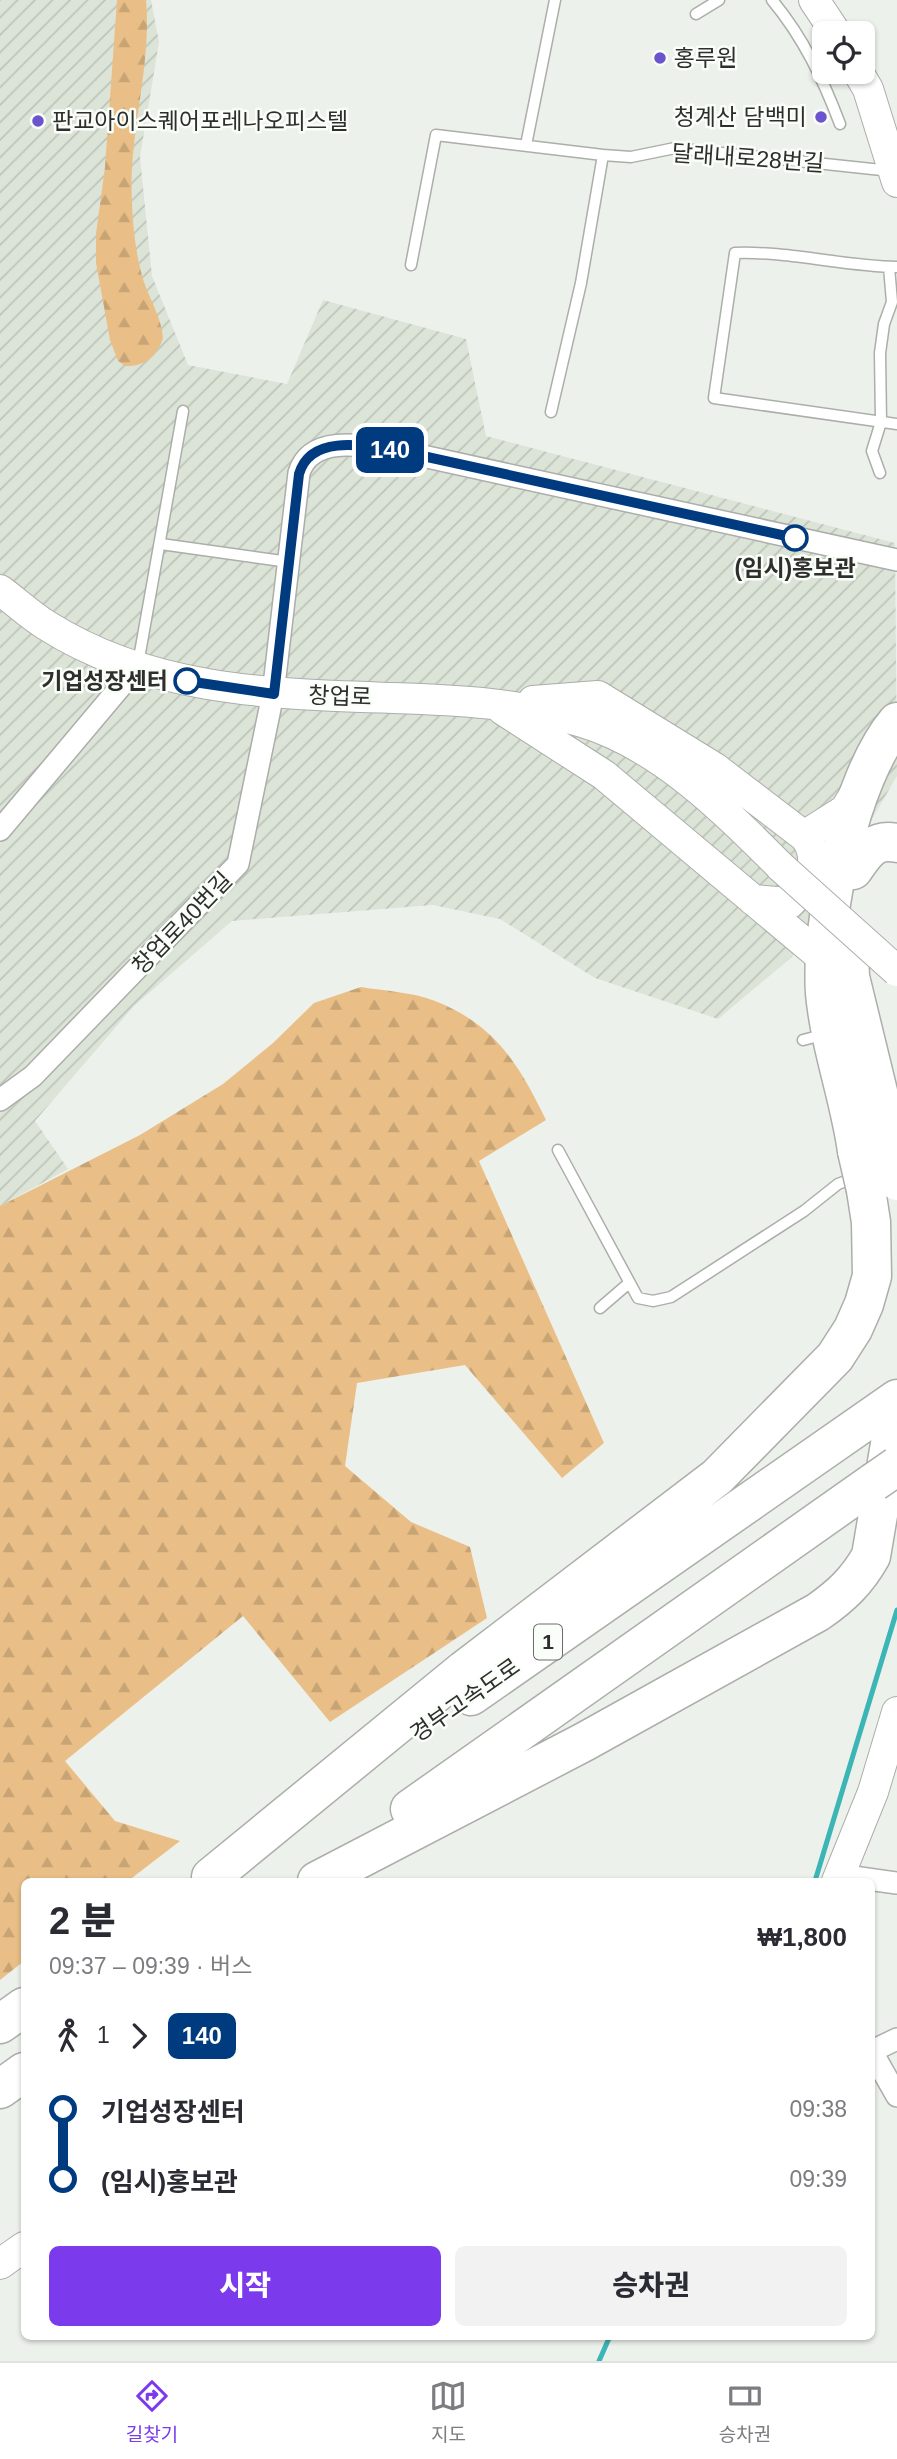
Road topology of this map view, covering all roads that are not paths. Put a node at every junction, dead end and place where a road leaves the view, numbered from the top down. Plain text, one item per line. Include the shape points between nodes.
1 (555, 0) edge
2 (719, 0) edge
3 (772, 0) edge
4 (814, 0) edge
5 (696, 14) dead end
6 (828, 21) edge
7 (865, 84) edge
8 (840, 124) dead end
9 (526, 145) junction
10 (603, 155) junction
11 (895, 176) edge
12 (411, 265) dead end
13 (893, 267) edge
14 (183, 411) dead end
15 (551, 412) dead end
16 (881, 422) junction
17 (897, 424) edge
18 (880, 473) dead end
19 (161, 544) junction
20 (897, 560) edge
21 (289, 562) junction
22 (0, 590) edge
23 (138, 667) junction
24 (274, 694) junction
25 (494, 705) junction
26 (897, 722) edge
27 (885, 752) edge
28 (0, 830) edge
29 (804, 836) junction
30 (897, 843) edge
31 (853, 870) junction
32 (753, 900) junction
33 (825, 960) junction
34 (897, 971) edge
35 (0, 1100) edge
36 (558, 1150) dead end
37 (881, 1168) edge
38 (629, 1283) junction
39 (600, 1308) dead end
40 (895, 1402) edge
41 (885, 1474) edge
42 (897, 1712) edge
43 (209, 1878) edge
44 (209, 1878) edge
45 (306, 1878) edge
46 (323, 1878) edge
47 (838, 1878) edge
48 (875, 1881) edge
49 (897, 1883) edge
50 (21, 2009) edge
51 (0, 2024) edge
52 (897, 2039) edge
53 (875, 2050) edge
54 (875, 2057) edge
55 (21, 2074) edge
56 (0, 2089) edge
57 (897, 2096) edge
58 (21, 2248) edge
59 (0, 2264) edge

1 - 9 lane
2 - 5 lane
3 - 8 lane via 818,70
4 - 6 street
7 - 11 street
9 - 10 lane, 달래내로28번길
9 - 12 lane, 달래내로28번길 via 436,135
10 - 11 lane, 달래내로28번길 via 631,157 675,148
10 - 15 lane via 581,283
13 - 16 lane via 892,302 880,353
13 - 16 lane via 765,252 736,253 714,398
14 - 19 lane
16 - 17 lane
16 - 18 lane via 872,452
19 - 21 lane
19 - 23 lane
20 - 21 street, 창업로40번길 via 443,460 335,446 320,447 302,461
21 - 24 street, 창업로40번길
22 - 23 street, 창업로 via 62,634
23 - 24 street, 창업로 via 189,682
23 - 28 street
24 - 25 street, 창업로
24 - 35 street, 창업로40번길 via 236,868 33,1076
25 - 29 street via 598,696 715,768
25 - 32 street via 604,775
25 - 34 street, bridge via 584,722 668,766 716,802
26 - 27 highway via 887,734
27 - 29 street via 845,810
27 - 31 highway
27 - 33 highway via 838,868
29 - 32 street via 811,845 813,863 807,886 790,903
30 - 31 highway via 876,843
31 - 37 highway via 848,964
32 - 33 street
33 - 37 highway via 818,1036
36 - 38 lane
37 - 38 lane via 838,1184 671,1297 638,1298
37 - 43 highway via 872,1233 872,1276 853,1329 835,1357 717,1477 464,1670
38 - 39 lane
40 - 44 highway, 경부고속도로 / 1
40 - 46 highway via 871,1556 843,1595 584,1742
41 - 45 highway via 445,1786
42 - 47 street via 873,1792
48 - 49 street
50 - 51 highway
52 - 53 street
54 - 57 street
55 - 56 highway
58 - 59 street

